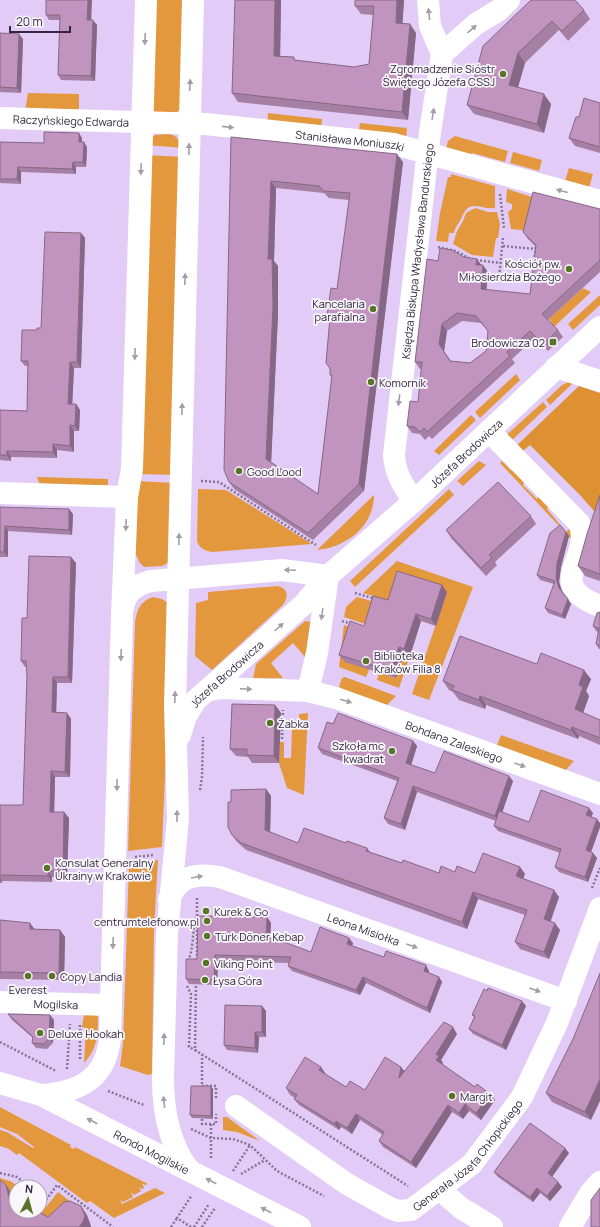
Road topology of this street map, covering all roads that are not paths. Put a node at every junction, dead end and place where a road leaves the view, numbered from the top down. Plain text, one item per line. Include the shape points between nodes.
1 (146, 0) edge
2 (193, 0) edge
3 (428, 0) edge
4 (509, 0) edge
5 (442, 54) junction
6 (0, 118) edge
7 (142, 123) junction
8 (189, 124) junction
9 (428, 153) junction
10 (600, 201) edge
11 (600, 327) edge
12 (556, 367) junction
13 (600, 381) edge
14 (489, 431) junction
15 (0, 493) edge
16 (127, 497) junction
17 (414, 500) junction
18 (328, 576) junction
19 (178, 578) junction
20 (600, 606) edge
21 (122, 616) junction
22 (208, 690) junction
23 (308, 692) junction
24 (176, 750) junction
25 (600, 794) edge
26 (170, 900) junction
27 (595, 901) edge
28 (566, 1001) junction
29 (0, 1002) edge
30 (111, 1005) junction
31 (0, 1074) edge
32 (0, 1083) edge
33 (41, 1095) junction
34 (223, 1105) road end
35 (189, 1170) junction
36 (600, 1182) edge
37 (433, 1194) junction
38 (300, 1227) edge
39 (492, 1227) edge
40 (570, 1227) edge

1 -> 7 street
8 -> 2 street
5 -> 3 street via 430,26
5 -> 4 street via 476,24 499,10
9 -> 5 street, Księdza Biskupa Władysława Bandurskiego
6 - 7 street, Raczyńskiego Edwarda
7 - 8 street, Raczyńskiego Edwarda
7 -> 16 street via 132,469
8 -> 9 street, Stanisława Moniuszki via 394,144
19 -> 8 street
10 -> 9 street, Stanisława Moniuszki
9 -> 17 street, Księdza Biskupa Władysława Bandurskiego via 394,455 394,464 400,480
11 - 12 street, Józefa Brodowicza
12 - 13 street
12 - 14 street, Józefa Brodowicza
14 - 17 street, Józefa Brodowicza
14 - 20 street via 579,523 582,539 572,574 572,585 582,598
15 - 16 street
16 -> 21 street
17 - 18 street, Józefa Brodowicza
18 -> 19 street via 282,570
22 -> 18 street, Józefa Brodowicza via 304,604
18 -> 23 street via 317,653
19 - 21 street via 151,581 134,588 126,596
24 -> 19 street
21 -> 30 street
22 -> 23 street, Bohdana Zaleskiego via 222,688
22 - 24 street, Józefa Brodowicza via 196,700 186,716
23 -> 25 street, Bohdana Zaleskiego via 352,703
26 -> 24 street via 178,819
26 -> 28 street, Leona Misiołka via 173,889 179,882 208,875 220,877
35 -> 26 street via 178,1153 179,1127 164,1100
27 - 28 street, Generała Józefa Chłopickiego
28 - 37 street, Generała Józefa Chłopickiego via 522,1097 472,1164
29 - 30 street, Mogilska
30 - 33 street via 110,1045 96,1074 80,1086 60,1093
31 - 33 street
32 - 33 street, Rondo Mogilskie
35 -> 33 street, Rondo Mogilskie
34 - 37 street, Generała Józefa Chłopickiego via 347,1184 390,1208 398,1211 411,1210
38 -> 35 street, Rondo Mogilskie
36 - 40 street
37 - 39 street

